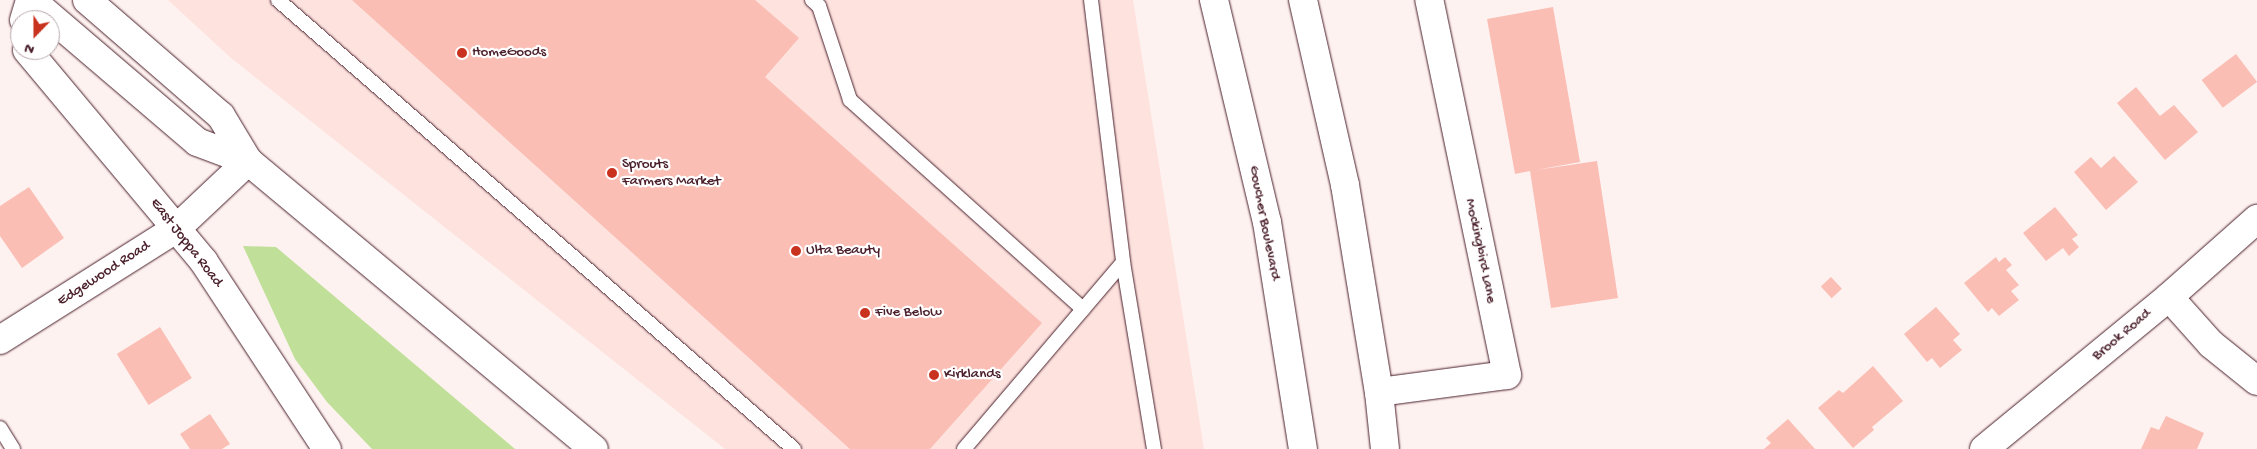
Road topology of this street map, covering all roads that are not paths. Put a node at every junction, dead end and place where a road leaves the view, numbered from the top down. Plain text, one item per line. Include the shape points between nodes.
1 (30, 0) edge
2 (87, 0) edge
3 (278, 0) edge
4 (812, 0) edge
5 (1091, 0) edge
6 (1214, 0) edge
7 (1303, 0) edge
8 (1428, 0) edge
9 (35, 60) edge
10 (248, 161) junction
11 (2257, 219) edge
12 (176, 228) junction
13 (1122, 262) junction
14 (2169, 297) junction
15 (1083, 309) junction
16 (0, 340) edge
17 (2257, 381) edge
18 (1380, 392) junction
19 (0, 428) edge
20 (13, 449) edge
21 (327, 449) edge
22 (594, 449) edge
23 (794, 449) edge
24 (964, 449) edge
25 (1154, 449) edge
26 (1303, 449) edge
27 (1385, 449) edge
28 (1984, 449) edge

1 - 10 main road via 197,142
2 - 10 main road via 221,116
3 - 23 lane
4 - 15 lane via 819,6 850,100
5 - 13 lane
6 - 26 main road, Goucher Boulevard via 1266,222
7 - 18 main road via 1345,185
8 - 18 main road, Mockingbird Lane via 1507,375
9 - 12 main road, East Joppa Road
10 - 12 main road, Edgewood Road
10 - 22 main road
11 - 14 main road, Brook Road
12 - 16 main road, Edgewood Road
12 - 21 main road, East Joppa Road via 204,262
13 - 15 lane
13 - 25 lane
14 - 17 main road via 2211,344
14 - 28 main road, Brook Road
15 - 24 lane
18 - 27 main road
19 - 20 lane

